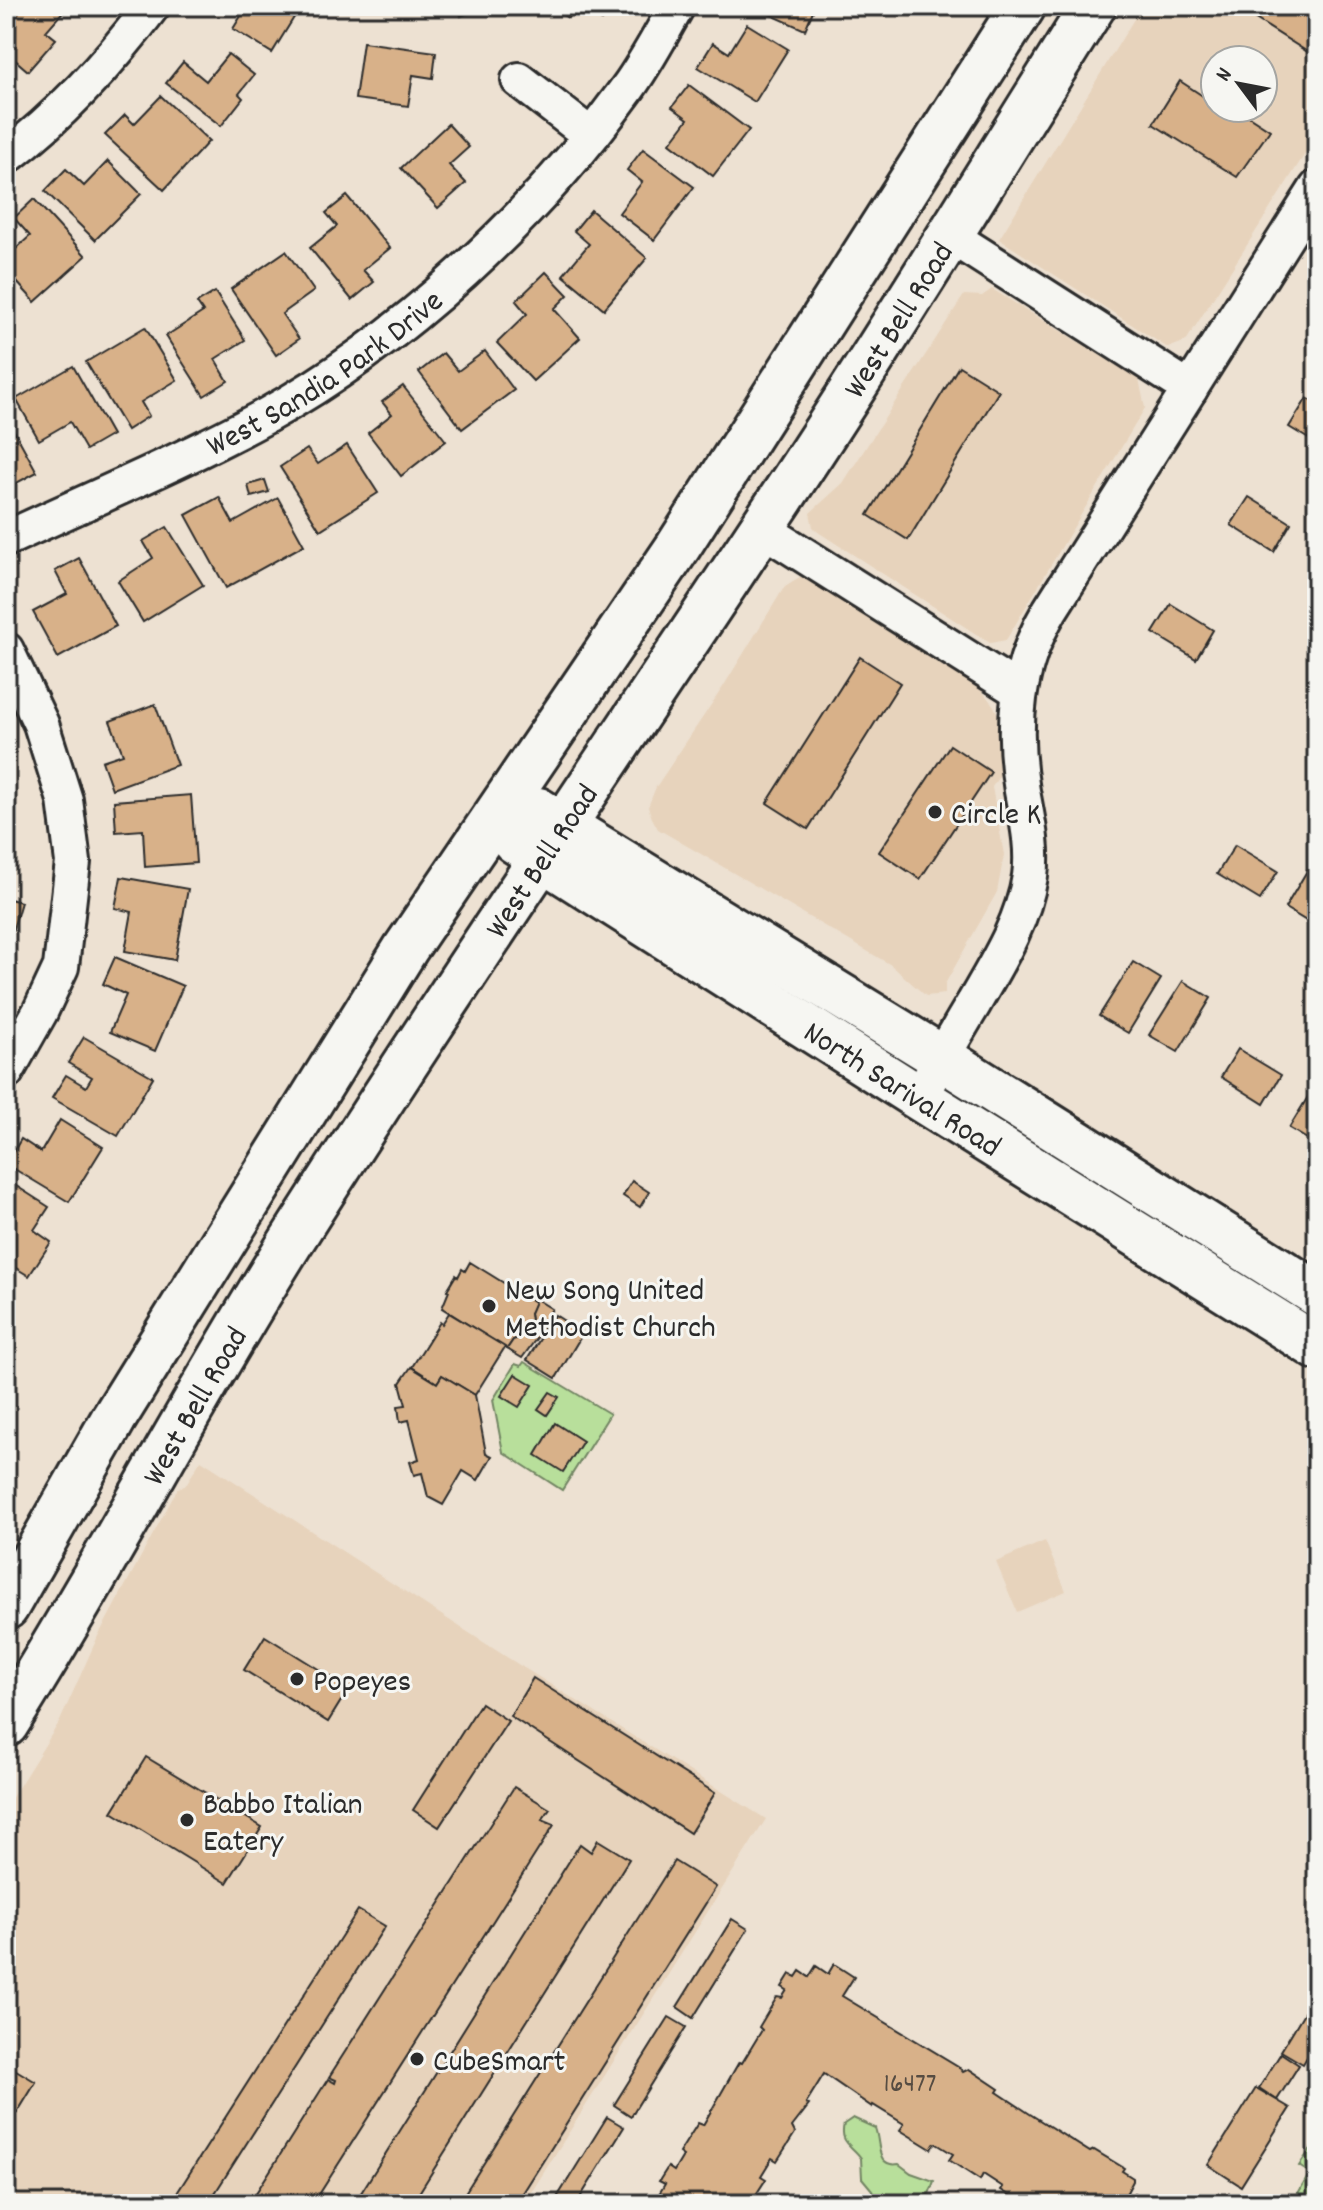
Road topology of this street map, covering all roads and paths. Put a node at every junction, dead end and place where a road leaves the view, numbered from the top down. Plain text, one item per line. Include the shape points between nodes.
1 (152, 6) edge
2 (677, 6) edge
3 (1025, 6) edge
4 (1093, 6) edge
5 (519, 80) dead end
6 (590, 135) junction
7 (6, 157) edge
8 (1317, 188) edge
9 (884, 226) junction
10 (949, 235) junction
11 (1190, 389) junction
12 (810, 454) junction
13 (761, 528) junction
14 (6, 539) edge
15 (6, 650) edge
16 (1018, 690) junction
17 (501, 808) junction
18 (551, 842) junction
19 (942, 1058) junction
20 (6, 1072) edge
21 (919, 1098) junction
22 (1317, 1294) edge
23 (1317, 1347) edge
24 (114, 1418) junction
25 (167, 1447) junction
26 (6, 1607) edge
27 (6, 1724) edge

1 - 7 street via 70,101
2 - 6 street, West Sandia Park Drive via 626,90
3 - 9 main road, West Bell Road
3 - 10 main road via 995,99 934,198
4 - 10 main road, West Bell Road
5 - 6 street
6 - 14 street, West Sandia Park Drive via 531,205 463,272 344,368 265,417
8 - 11 street
9 - 12 main road via 905,242 905,251 845,348
9 - 17 main road, West Bell Road via 678,547
10 - 11 street
10 - 12 main road, West Bell Road
11 - 16 street via 1040,627
12 - 13 main road, West Bell Road
13 - 16 street
13 - 18 main road, West Bell Road
15 - 20 street via 46,739 65,800 73,862 61,967
16 - 19 street via 1016,758 1031,842 1024,903
17 - 18 main road, North Sarival Road
17 - 24 main road, West Bell Road via 406,948
18 - 19 main road, North Sarival Road
18 - 21 main road, North Sarival Road
18 - 25 main road, West Bell Road via 292,1241
19 - 21 street
19 - 22 main road, North Sarival Road
21 - 23 main road, North Sarival Road
24 - 25 main road
24 - 26 main road, West Bell Road
25 - 27 main road, West Bell Road

